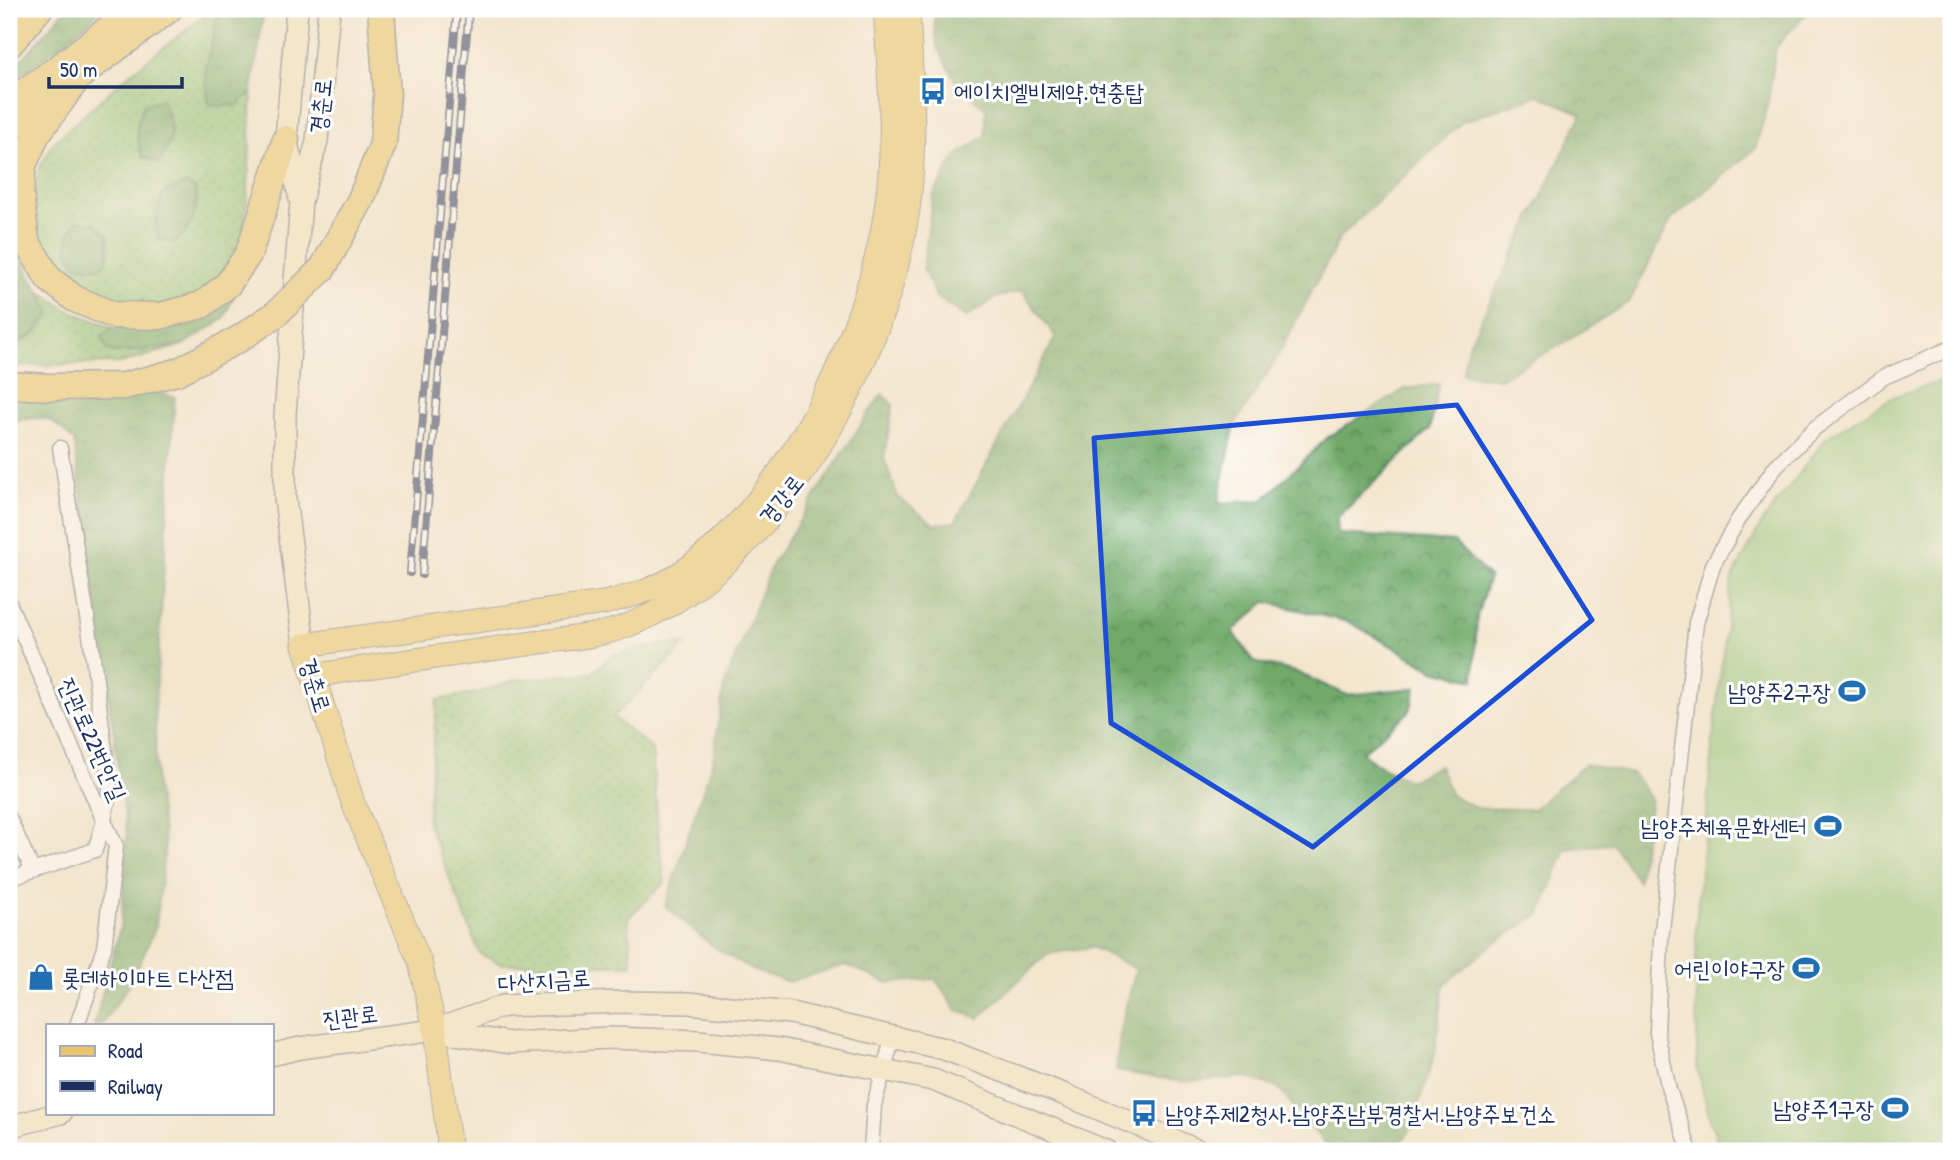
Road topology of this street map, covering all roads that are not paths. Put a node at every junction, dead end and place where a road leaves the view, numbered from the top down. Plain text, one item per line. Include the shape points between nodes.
1 (39, 9) edge
2 (297, 9) edge
3 (329, 9) edge
4 (381, 9) edge
5 (885, 9) edge
6 (908, 9) edge
7 (152, 12) edge
8 (9, 46) edge
9 (82, 72) junction
10 (9, 102) edge
11 (9, 128) edge
12 (286, 139) junction
13 (301, 201) junction
14 (1951, 348) edge
15 (9, 385) edge
16 (60, 448) dead end
17 (9, 603) edge
18 (23, 634) junction
19 (9, 642) edge
20 (304, 645) junction
21 (313, 676) junction
22 (9, 818) edge
23 (104, 821) junction
24 (33, 870) junction
25 (9, 879) edge
26 (77, 1024) edge
27 (435, 1030) junction
28 (893, 1036) junction
29 (273, 1055) edge
30 (884, 1069) junction
31 (57, 1114) edge
32 (9, 1127) edge
33 (450, 1151) edge
34 (871, 1151) edge
35 (1106, 1151) edge
36 (1199, 1151) edge
37 (1690, 1151) edge

1 - 8 highway
2 - 12 street, 경춘로
3 - 13 street, 경춘로 via 317,141
4 - 15 highway, bridge via 387,94 383,144 361,199 323,268 276,314 177,372 124,386
5 - 20 main road, 경강로 via 891,120 888,193 869,287 845,355 809,428 752,508 711,551 669,581 642,593 604,603
6 - 21 main road, 경강로 via 914,122 908,210 891,285 863,364 815,453 768,517 714,575 672,605 627,626
7 - 9 highway
7 - 10 highway
9 - 11 highway
9 - 12 highway via 37,134 23,165 20,193 26,242 49,279 75,299 113,315 160,316 202,305 228,284 249,253
12 - 13 street, 경춘로
13 - 20 street, 경춘로 via 285,415 285,498
14 - 37 street via 1884,377 1815,428 1776,466 1713,565 1696,623 1661,939 1657,1033 1669,1090
16 - 23 street via 110,789
17 - 18 street, 진관로22번안길
18 - 19 street
18 - 23 street, 진관로22번안길
20 - 21 main road, 경춘로
21 - 27 main road, 경춘로 via 353,803 420,962
22 - 24 street
23 - 24 street, 진관로22번안길 via 94,850
23 - 26 street via 116,846 104,948
24 - 25 street, 진관로22번안길
27 - 28 street, 다산지금로 via 503,1006 622,1002 791,1013
27 - 29 street, 진관로
27 - 30 street via 510,1043 610,1038 698,1041 779,1049
27 - 33 main road, 경춘로
28 - 30 street
28 - 36 street, 다산지금로 via 944,1049
30 - 34 street via 874,1105
30 - 35 street via 933,1080
31 - 32 street

